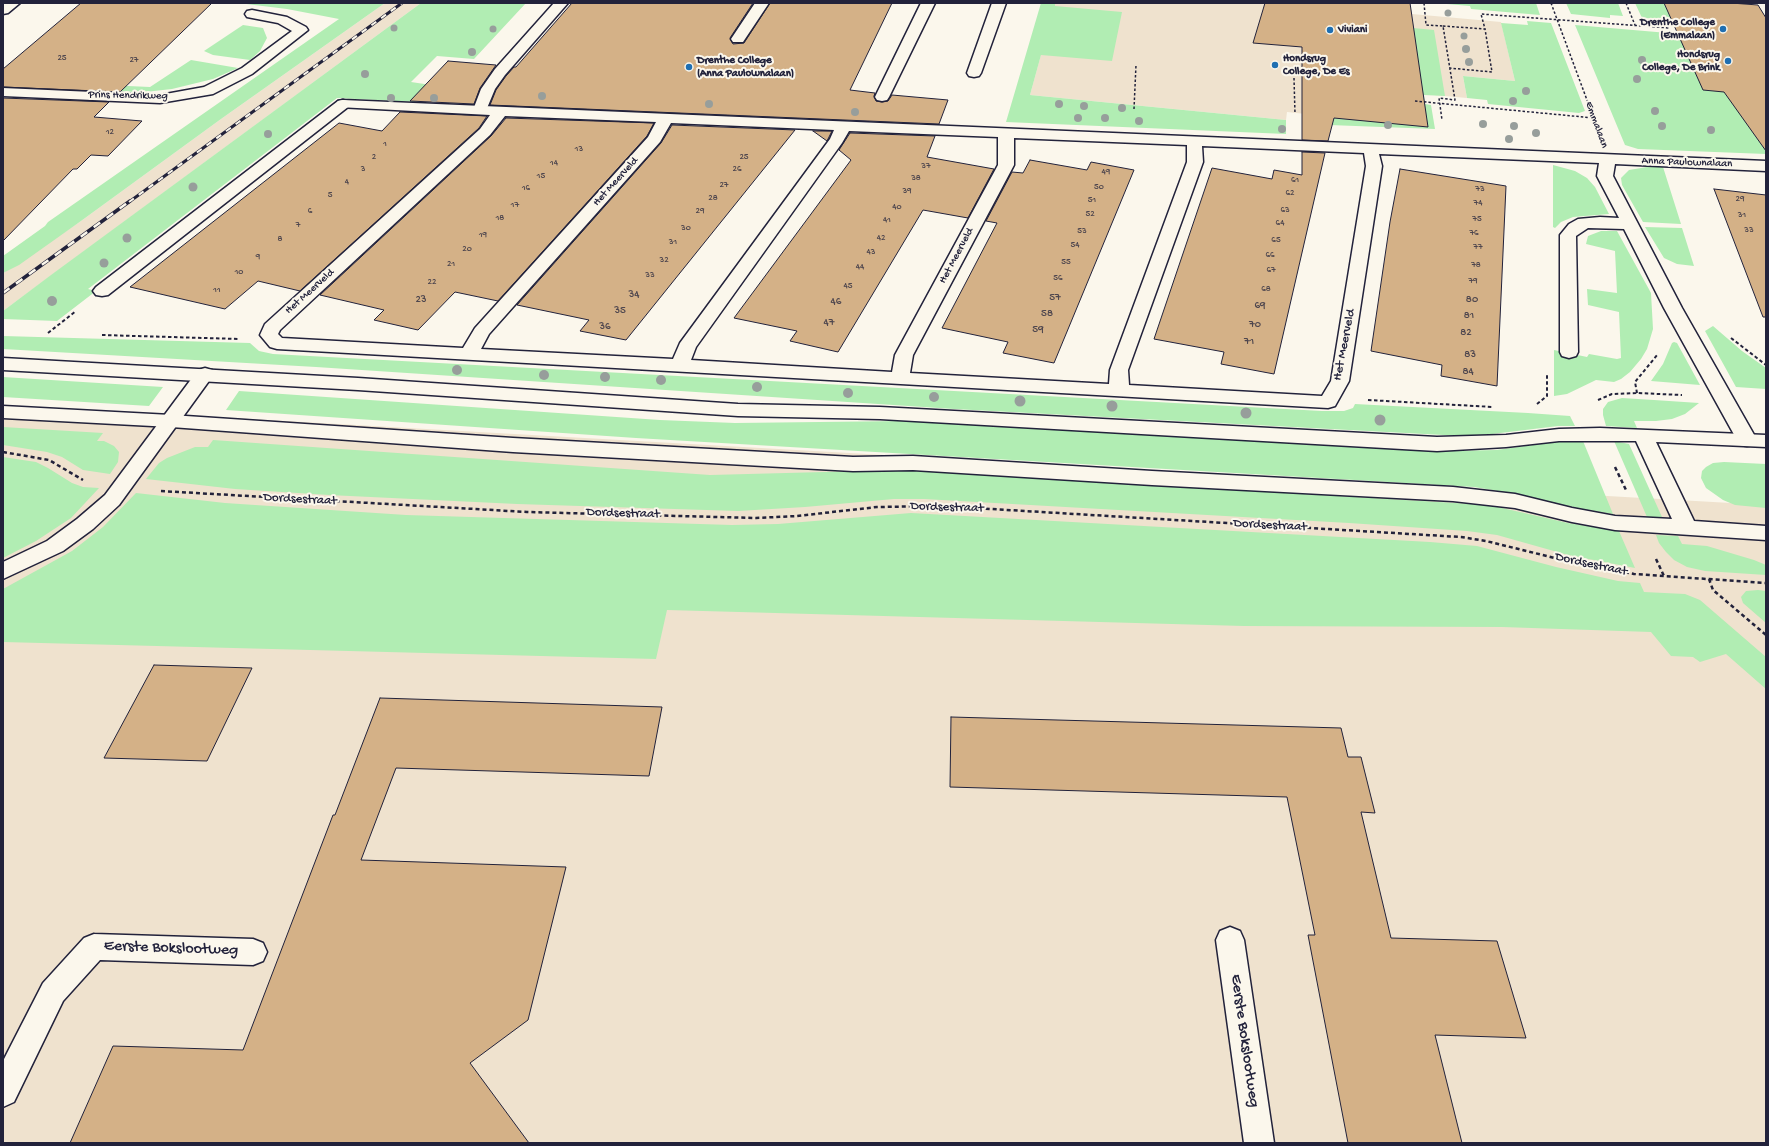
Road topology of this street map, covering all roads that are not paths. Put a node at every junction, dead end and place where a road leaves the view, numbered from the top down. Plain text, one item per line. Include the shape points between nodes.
1 (13, 3) edge
2 (561, 3) edge
3 (762, 3) edge
4 (928, 3) edge
5 (999, 3) edge
6 (3, 10) edge
7 (252, 14) dead end
8 (738, 39) dead end
9 (974, 73) dead end
10 (3, 92) edge
11 (882, 97) dead end
12 (480, 110) junction
13 (501, 111) junction
14 (666, 118) junction
15 (844, 126) junction
16 (1006, 133) junction
17 (1194, 141) junction
18 (1371, 150) junction
19 (1608, 159) junction
20 (1766, 166) edge
21 (1630, 224) junction
22 (102, 291) dead end
23 (1569, 352) dead end
24 (469, 353) junction
25 (3, 364) edge
26 (680, 365) junction
27 (205, 374) junction
28 (900, 378) junction
29 (1119, 390) junction
30 (3, 412) edge
31 (171, 421) junction
32 (1643, 435) junction
33 (1756, 441) edge
34 (1687, 528) junction
35 (1766, 533) edge
36 (3, 570) edge
37 (1230, 940) dead end
38 (253, 952) dead end
39 (3, 1092) edge
40 (1259, 1143) edge

1 - 6 street
2 - 12 street via 500,72 488,89
3 - 8 street
4 - 11 street
5 - 9 street
7 - 10 street, Prins Hendrikweg via 282,20 301,30 247,71 208,92 160,99
12 - 13 street
12 - 22 street via 343,104
13 - 14 street
13 - 24 street, Het Meerveld via 485,132 271,328 269,335 277,342
14 - 15 street
14 - 24 street, Het Meerveld via 655,139 481,332
15 - 16 street
15 - 26 street via 837,140 687,347
16 - 17 street
16 - 28 street, Het Meerveld via 1006,165 904,355
17 - 18 street
17 - 29 street via 1195,162 1119,370
18 - 19 street
18 - 29 street, Het Meerveld via 1374,166 1340,381 1328,402
19 - 20 street, Anna Paulownalaan
19 - 21 street, Emmalaan via 1604,176
21 - 23 street via 1584,223 1568,235
21 - 33 street, Emmalaan via 1673,308 1717,384
24 - 26 street
25 - 27 street
26 - 28 street
27 - 31 street
27 - 32 street via 738,410 880,413 1437,444 1506,441 1559,434
28 - 29 street
30 - 31 street
31 - 34 street via 853,464 913,463 1453,494 1515,501 1615,523
31 - 36 street via 124,487 85,524 55,546
32 - 33 street
32 - 34 street
34 - 35 street
37 - 40 street, Eerste Bokslootweg
38 - 39 street, Eerste Bokslootweg via 94,947 54,992

